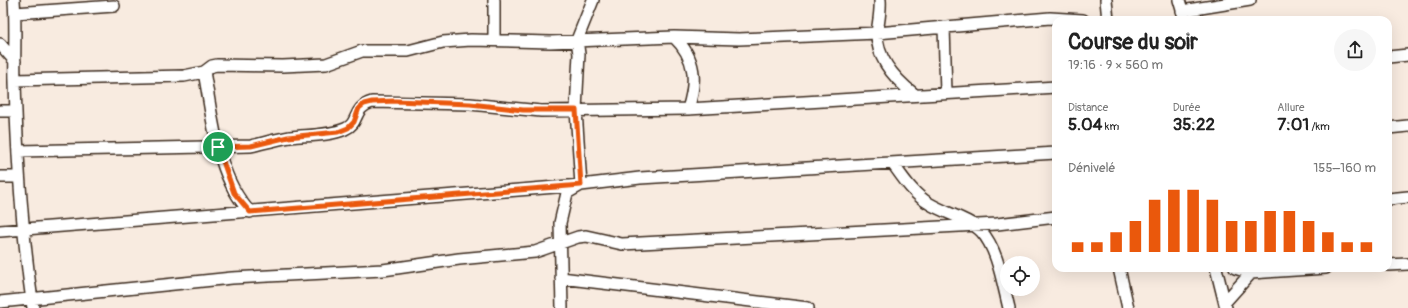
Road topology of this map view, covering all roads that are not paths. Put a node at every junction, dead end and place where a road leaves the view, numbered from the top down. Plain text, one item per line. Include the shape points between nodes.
1 (14, 0) edge
2 (494, 0) edge
3 (593, 0) edge
4 (880, 0) edge
5 (1106, 0) edge
6 (1179, 0) edge
7 (1250, 0) edge
8 (114, 6) dead end
9 (15, 13) junction
10 (1108, 16) edge
11 (1183, 16) edge
12 (1052, 18) edge
13 (944, 27) junction
14 (877, 33) junction
15 (674, 37) junction
16 (494, 40) junction
17 (577, 40) junction
18 (0, 44) edge
19 (1408, 55) edge
20 (1392, 57) edge
21 (14, 61) junction
22 (204, 72) junction
23 (15, 80) junction
24 (1052, 87) edge
25 (946, 93) junction
26 (914, 94) junction
27 (688, 109) junction
28 (576, 110) junction
29 (0, 111) edge
30 (16, 111) junction
31 (1408, 126) edge
32 (1392, 128) edge
33 (218, 147) junction
34 (19, 151) junction
35 (1052, 153) edge
36 (893, 164) junction
37 (19, 177) junction
38 (0, 178) edge
39 (581, 185) junction
40 (1408, 197) edge
41 (1392, 199) edge
42 (250, 212) junction
43 (1052, 217) edge
44 (975, 226) junction
45 (23, 229) junction
46 (0, 231) edge
47 (559, 242) junction
48 (1408, 264) edge
49 (1392, 265) edge
50 (1119, 272) edge
51 (1217, 272) edge
52 (1248, 272) edge
53 (1266, 272) edge
54 (1251, 273) junction
55 (562, 278) junction
56 (0, 302) edge
57 (33, 304) edge
58 (1226, 305) edge
59 (562, 308) edge
60 (808, 308) edge
61 (1009, 308) edge
62 (1128, 308) edge

1 - 9 street
2 - 16 street
3 - 17 street
4 - 14 street
5 - 10 street
6 - 11 street
7 - 11 street
8 - 9 street
9 - 21 street
12 - 13 street
13 - 14 street
13 - 25 street
14 - 15 street via 739,39
14 - 26 street via 880,48 894,77
15 - 17 street
15 - 27 street via 688,54 694,80
16 - 17 street
16 - 22 street via 443,42 408,52 362,52 326,64 217,65
17 - 28 street via 579,54
18 - 21 street
19 - 20 street
21 - 23 street
22 - 23 street via 184,76
22 - 33 street
23 - 30 street
24 - 25 street
25 - 26 street
26 - 27 street via 891,98
27 - 28 street
28 - 33 street via 541,111 470,104 372,102 359,108 354,122 338,132 288,137 251,146
28 - 39 street
29 - 30 street
30 - 34 street
31 - 32 street
33 - 34 street
33 - 42 street via 234,193
34 - 37 street
35 - 36 street
36 - 39 street via 640,178
36 - 44 street via 914,191 928,203
37 - 38 street
37 - 45 street
39 - 42 street
39 - 47 street via 567,193 560,223
40 - 41 street
42 - 45 street
43 - 44 street
44 - 47 street via 622,244 591,237 578,237
44 - 61 street via 982,232 994,254
45 - 46 street
45 - 57 street
47 - 55 street
47 - 57 street via 535,252 382,270 232,278
48 - 49 street
50 - 62 street
51 - 58 street
52 - 54 street
53 - 54 street
54 - 58 street
55 - 59 street
55 - 60 street
56 - 57 street

